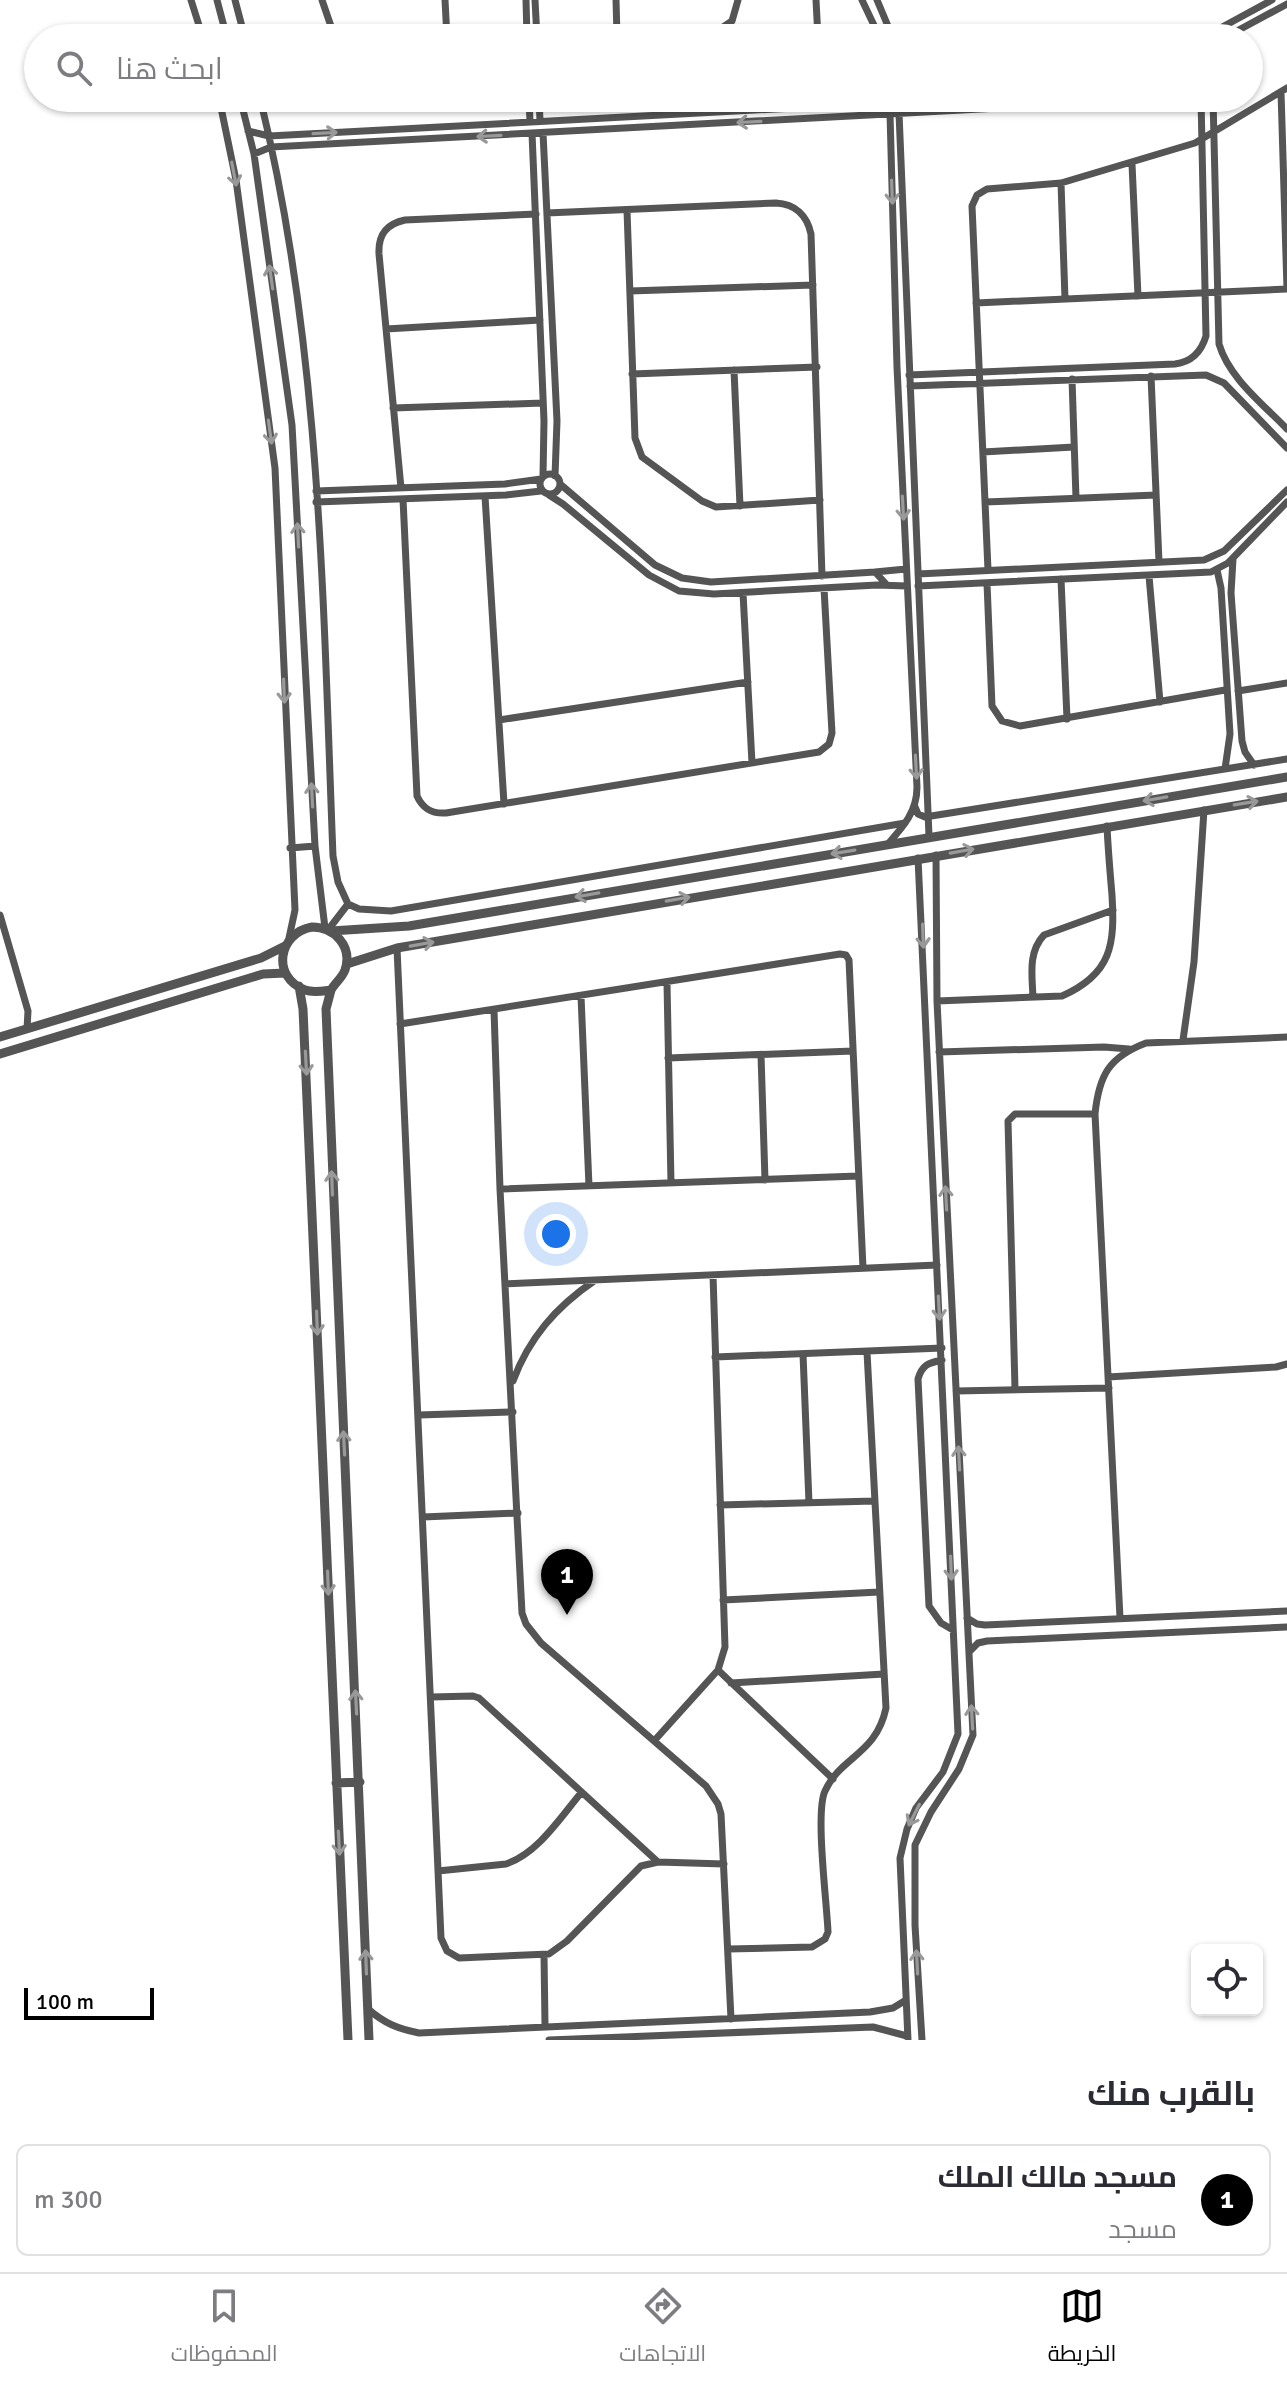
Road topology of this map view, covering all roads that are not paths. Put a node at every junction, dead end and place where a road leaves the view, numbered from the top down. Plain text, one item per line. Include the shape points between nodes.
1 (191, 0) edge
2 (217, 0) edge
3 (235, 0) edge
4 (322, 0) edge
5 (445, 0) edge
6 (526, 0) edge
7 (535, 0) edge
8 (616, 0) edge
9 (738, 0) edge
10 (816, 0) edge
11 (862, 0) edge
12 (877, 0) edge
13 (1272, 0) edge
14 (1287, 4) edge
15 (199, 24) edge
16 (223, 24) edge
17 (241, 24) edge
18 (330, 24) edge
19 (446, 24) edge
20 (527, 24) edge
21 (536, 24) edge
22 (617, 24) edge
23 (728, 24) edge
24 (817, 24) edge
25 (873, 24) edge
26 (887, 24) edge
27 (1228, 24) edge
28 (1250, 24) edge
29 (1284, 90) edge
30 (1263, 103) edge
31 (222, 112) edge
32 (243, 112) edge
33 (263, 112) edge
34 (530, 112) edge
35 (540, 112) edge
36 (673, 112) edge
37 (930, 112) edge
38 (1201, 112) edge
39 (1213, 112) edge
40 (1248, 112) edge
41 (894, 114) junction
42 (540, 121) junction
43 (530, 122) junction
44 (248, 131) junction
45 (532, 133) junction
46 (543, 133) junction
47 (1213, 133) junction
48 (269, 136) junction
49 (1202, 139) junction
50 (1285, 146) edge
51 (271, 147) junction
52 (254, 154) junction
53 (1132, 164) junction
54 (1061, 183) junction
55 (627, 210) junction
56 (547, 213) junction
57 (536, 214) junction
58 (1286, 215) edge
59 (813, 285) junction
60 (1287, 289) edge
61 (630, 291) junction
62 (1217, 292) junction
63 (1205, 293) junction
64 (1138, 296) junction
65 (1065, 299) junction
66 (976, 303) junction
67 (540, 320) junction
68 (386, 329) junction
69 (817, 367) junction
70 (734, 370) junction
71 (979, 372) junction
72 (632, 374) junction
73 (909, 375) junction
74 (1151, 376) junction
75 (1072, 379) junction
76 (980, 383) junction
77 (910, 386) junction
78 (543, 403) junction
79 (393, 408) junction
80 (1287, 429) edge
81 (1074, 447) junction
82 (1287, 448) edge
83 (983, 452) junction
84 (914, 471) junction
85 (901, 472) junction
86 (555, 476) junction
87 (542, 478) junction
88 (560, 484) junction
89 (401, 488) junction
90 (1287, 490) edge
91 (316, 491) junction
92 (545, 493) junction
93 (1156, 495) junction
94 (485, 496) junction
95 (1076, 498) junction
96 (403, 499) junction
97 (820, 500) junction
98 (316, 502) junction
99 (985, 502) junction
100 (1287, 502) edge
101 (740, 506) junction
102 (1233, 557) junction
103 (1159, 562) junction
104 (906, 569) junction
105 (988, 570) junction
106 (1217, 570) junction
107 (875, 572) junction
108 (918, 574) junction
109 (822, 576) junction
110 (1149, 576) junction
111 (1061, 579) junction
112 (987, 583) junction
113 (887, 585) junction
114 (907, 586) junction
115 (918, 586) junction
116 (824, 588) junction
117 (743, 593) junction
118 (1223, 628) junction
119 (1234, 628) junction
120 (910, 664) junction
121 (922, 664) junction
122 (748, 682) junction
123 (1287, 683) edge
124 (1225, 690) junction
125 (1238, 691) junction
126 (1160, 702) junction
127 (1067, 719) junction
128 (499, 720) junction
129 (1229, 747) junction
130 (1243, 747) junction
131 (1287, 759) edge
132 (752, 763) junction
133 (1254, 765) junction
134 (1225, 769) junction
135 (1287, 777) edge
136 (1188, 793) junction
137 (1287, 797) edge
138 (504, 804) junction
139 (915, 807) junction
140 (1204, 810) junction
141 (1190, 812) junction
142 (929, 817) junction
143 (905, 823) junction
144 (1107, 826) junction
145 (929, 836) junction
146 (887, 845) junction
147 (315, 846) junction
148 (290, 848) junction
149 (936, 855) junction
150 (918, 858) junction
151 (348, 904) junction
152 (922, 907) junction
153 (935, 907) junction
154 (1113, 910) junction
155 (0, 915) edge
156 (328, 930) junction
157 (287, 943) junction
158 (397, 948) junction
159 (347, 964) junction
160 (218, 970) junction
161 (285, 973) junction
162 (667, 983) junction
163 (224, 985) junction
164 (299, 986) junction
165 (331, 990) junction
166 (581, 996) junction
167 (1033, 997) junction
168 (937, 1001) junction
169 (494, 1010) junction
170 (400, 1024) junction
171 (27, 1029) junction
172 (0, 1037) edge
173 (1287, 1037) edge
174 (1183, 1040) junction
175 (1129, 1049) junction
176 (853, 1051) junction
177 (939, 1052) junction
178 (0, 1054) edge
179 (761, 1055) junction
180 (668, 1058) junction
181 (1095, 1114) junction
182 (858, 1176) junction
183 (765, 1180) junction
184 (671, 1183) junction
185 (589, 1186) junction
186 (500, 1189) junction
187 (937, 1265) junction
188 (863, 1268) junction
189 (713, 1275) junction
190 (595, 1280) junction
191 (505, 1284) junction
192 (942, 1348) junction
193 (867, 1352) junction
194 (803, 1354) junction
195 (715, 1357) junction
196 (942, 1360) junction
197 (1287, 1364) edge
198 (1108, 1377) junction
199 (511, 1385) junction
200 (1109, 1388) junction
201 (1015, 1389) junction
202 (956, 1391) junction
203 (513, 1412) junction
204 (419, 1415) junction
205 (957, 1427) junction
206 (945, 1428) junction
207 (874, 1501) junction
208 (809, 1503) junction
209 (720, 1505) junction
210 (518, 1513) junction
211 (423, 1517) junction
212 (879, 1592) junction
213 (723, 1600) junction
214 (1287, 1611) edge
215 (967, 1617) junction
216 (1120, 1618) junction
217 (1287, 1627) edge
218 (953, 1630) junction
219 (969, 1652) junction
220 (718, 1670) junction
221 (884, 1674) junction
222 (731, 1683) junction
223 (431, 1697) junction
224 (654, 1741) junction
225 (833, 1779) junction
226 (360, 1782) junction
227 (336, 1783) junction
228 (581, 1793) junction
229 (658, 1862) junction
230 (724, 1864) junction
231 (438, 1871) junction
232 (904, 1925) junction
233 (915, 1925) junction
234 (728, 1949) junction
235 (544, 1955) junction
236 (906, 2000) junction
237 (368, 2009) junction
238 (731, 2019) junction
239 (545, 2025) junction
240 (438, 2036) edge
241 (908, 2038) edge
242 (348, 2040) edge
243 (369, 2040) edge
244 (549, 2040) edge
245 (922, 2040) edge

1 - 15 street
2 - 16 street
3 - 17 street
4 - 18 street
5 - 19 street
6 - 20 street
7 - 21 street
8 - 22 street
9 - 23 street
10 - 24 street
11 - 25 street
12 - 26 street
13 - 27 street
14 - 28 street
29 - 30 street
29 - 50 street
31 -> 148 street via 275,468
32 - 44 street
33 - 48 street
34 - 43 street
35 - 42 street
36 - 42 street
37 - 41 street
38 - 49 street
39 - 47 street
40 - 47 street
41 -> 46 street
41 - 73 street
41 -> 85 street
42 - 43 street
48 -> 43 street
44 - 48 street
44 - 52 street
45 - 46 street
45 -> 51 street
45 - 57 street
46 - 56 street
47 - 49 street
47 - 62 street
48 - 51 street
49 - 53 street
49 - 63 street
50 - 58 street
51 - 52 street
51 - 91 street via 301,326
147 -> 52 street via 292,425
53 - 54 street
53 - 64 street
54 - 65 street
54 - 66 street via 987,189 974,199
55 - 56 street
55 - 59 street via 790,206 809,225
55 - 61 street
56 - 86 street
57 - 67 street
57 - 68 street via 405,220 387,228 378,244
58 - 60 street
59 - 61 street
59 - 69 street
60 - 62 street
61 - 72 street
62 - 63 street
62 - 80 street via 1218,336 1225,360
63 - 64 street
63 - 71 street via 1206,336 1200,351 1186,361
64 - 65 street
65 - 66 street
66 - 71 street
67 - 68 street
67 - 78 street
68 - 79 street
69 - 70 street
69 - 97 street
70 - 72 street
70 - 101 street
71 - 73 street
71 - 76 street
72 - 101 street via 635,438 642,457 702,501 716,507
73 - 77 street
74 - 75 street
74 - 82 street via 1216,378
74 - 93 street
75 - 76 street
75 - 81 street
76 - 77 street
76 - 83 street
77 - 84 street
78 - 79 street
78 - 87 street
79 - 89 street
81 - 83 street
81 - 95 street
83 - 99 street
84 - 85 street
84 - 108 street
85 -> 104 street
86 - 87 street
86 - 88 street
87 - 89 street via 514,484
87 - 92 street
88 - 92 street via 557,492
88 - 109 street via 655,565 682,578 711,582
89 - 91 street
90 - 103 street via 1218,555
91 - 98 street
92 - 94 street
92 - 117 street via 668,587 702,595
93 - 95 street
93 - 103 street
94 - 96 street
94 - 128 street
95 - 99 street
96 - 98 street
96 - 138 street via 417,796 423,807 440,814
97 - 101 street
97 - 109 street
98 - 151 street via 333,856
99 - 105 street
100 - 102 street
102 - 106 street
102 - 119 street
103 - 105 street
104 - 107 street
104 - 114 street
105 - 108 street
106 - 110 street
106 - 118 street
107 - 109 street
107 - 113 street
108 - 115 street
110 - 111 street
110 - 126 street
111 - 112 street
111 - 127 street
112 - 115 street
112 - 127 street via 994,712 1014,726
113 - 114 street
113 - 116 street
114 - 120 street
115 - 121 street
116 - 117 street
116 - 132 street via 829,744 819,752
117 - 122 street
118 - 119 street
118 - 124 street
119 - 125 street
120 - 121 street
120 -> 139 street
121 - 142 street
122 - 128 street
122 - 132 street
123 - 125 street
124 - 126 street
124 - 129 street
125 - 130 street
126 - 127 street
128 - 138 street
129 - 130 street
129 - 134 street
130 - 133 street
131 - 133 street
132 - 138 street
133 - 134 street
134 - 142 street
135 - 136 street
136 - 141 street
136 -> 145 street
140 -> 137 street
139 - 142 street
139 - 143 street
140 - 141 street
140 - 174 street
141 - 144 street
142 - 145 street
143 - 146 street
143 - 151 street via 391,911
149 -> 144 street
144 - 154 street
145 - 146 street
146 -> 156 street via 409,926
147 - 148 street
147 - 156 street
148 - 157 street via 295,910
149 - 150 street
149 - 153 street
150 - 152 street
158 -> 150 street
151 - 156 street
152 - 153 street
152 -> 187 street
153 - 168 street
154 - 167 street via 1113,940 1096,975 1062,996
154 - 167 street via 1044,935 1032,957
155 - 171 street via 28,1011
156 - 157 street via 305,928
156 - 159 street via 344,945
157 - 160 street via 269,955
157 - 161 street
158 - 159 street
158 - 170 street
159 - 165 street
160 - 163 street
160 - 171 street
161 - 163 street
161 - 164 street
162 - 166 street
162 - 176 street via 843,954 849,960
162 - 180 street
163 - 178 street
164 - 165 street
164 -> 227 street
226 -> 165 street via 331,1154 326,1009
166 - 169 street
166 - 185 street
167 - 168 street
168 - 177 street
169 - 170 street
169 - 186 street
170 - 204 street
171 - 172 street
173 - 174 street
174 - 175 street
175 - 177 street
175 - 181 street via 1104,1075
176 - 179 street
176 - 182 street
202 -> 177 street
179 - 180 street
179 - 183 street
180 - 184 street
181 - 198 street
181 - 201 street via 1015,1114 1008,1121
182 - 183 street
182 - 188 street
183 - 184 street
184 - 185 street
185 - 186 street
186 - 191 street
187 - 188 street
187 -> 192 street
188 - 189 street
189 - 190 street
189 - 195 street
190 - 191 street
190 - 199 street via 544,1325
191 - 199 street
192 - 193 street
192 - 196 street
193 - 194 street
193 - 207 street
194 - 195 street
194 - 208 street
195 - 209 street
196 - 206 street
196 - 218 street via 928,1363 918,1379 929,1606
197 - 198 street
198 - 200 street
199 - 203 street
200 - 201 street
200 - 216 street
201 - 202 street
202 - 205 street
203 - 204 street
203 - 210 street
204 - 211 street
205 - 206 street
215 -> 205 street
206 -> 218 street
207 - 208 street
207 - 212 street
208 - 209 street
209 - 213 street
210 - 211 street
210 - 224 street via 526,1624
211 - 223 street
212 - 213 street
212 - 221 street
213 - 220 street via 725,1647
214 - 216 street
215 - 216 street via 985,1625
215 - 219 street
217 - 219 street via 987,1641
218 -> 232 street via 958,1734 943,1772 916,1808 902,1843
233 -> 219 street via 915,1845 973,1735
220 - 222 street
220 - 224 street
221 - 222 street
221 - 225 street via 883,1724 876,1738
222 - 225 street
223 - 228 street via 479,1698
223 - 231 street
224 - 230 street via 713,1794 721,1814
225 - 234 street via 820,1812 825,1939 812,1947
226 - 227 street
237 -> 226 street
227 -> 242 street
228 - 229 street
228 - 231 street via 516,1861
229 - 230 street
229 - 235 street via 634,1871 567,1941
230 - 234 street
231 - 235 street via 441,1938 447,1951 466,1959
232 - 233 street
232 - 236 street
245 -> 233 street
234 - 238 street
235 - 239 street
236 - 238 street via 870,2012
236 - 241 street
237 - 240 street via 400,2029
237 - 243 street
238 - 239 street
239 - 240 street
241 - 244 street via 873,2027

